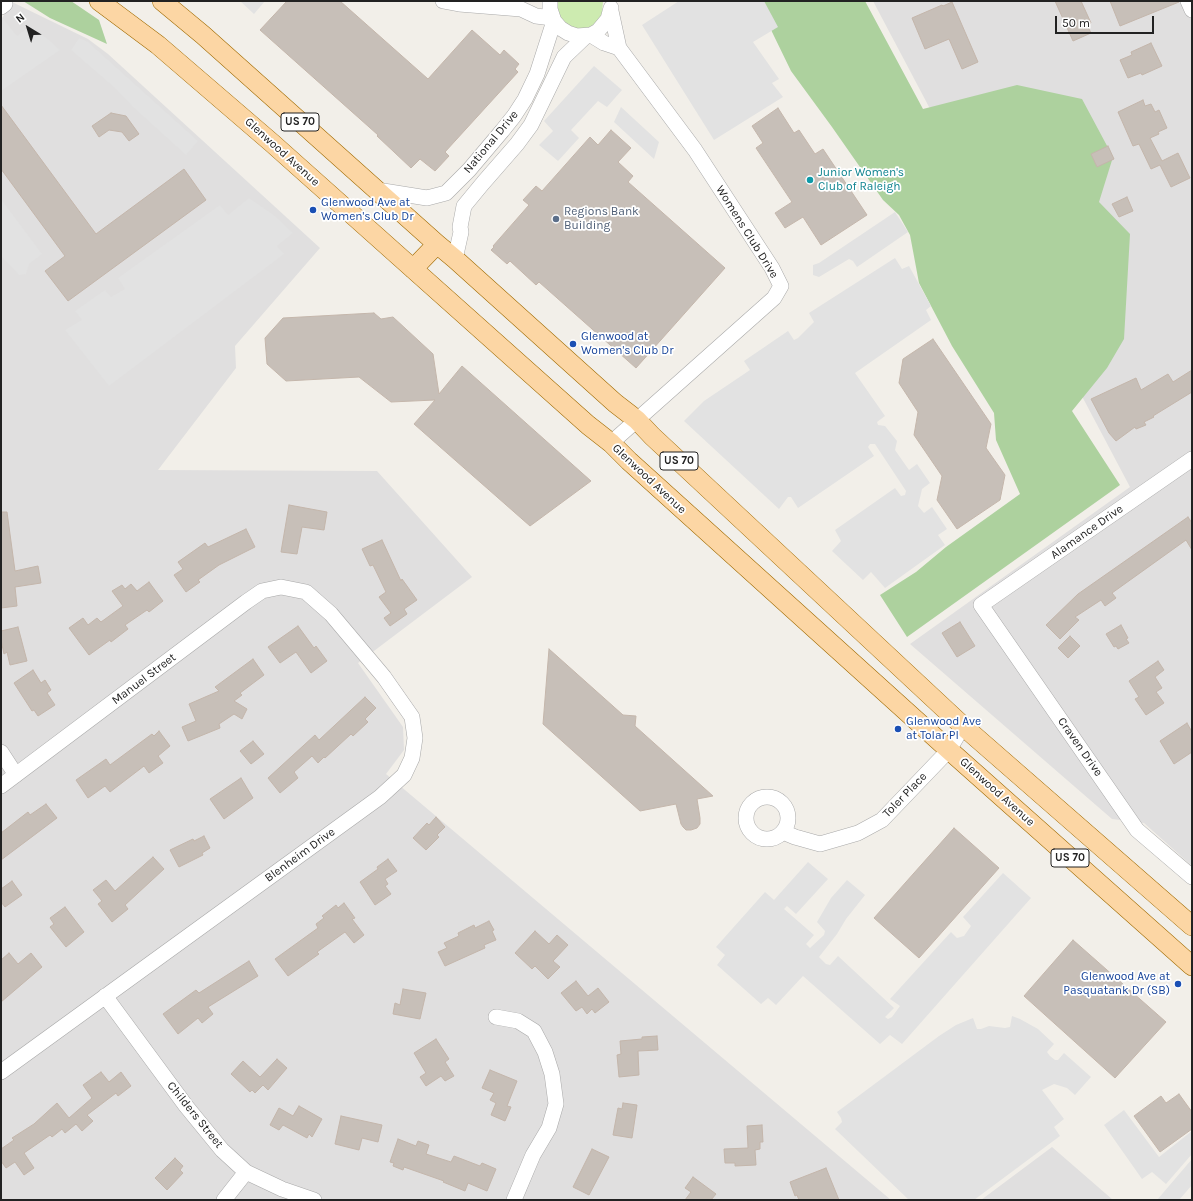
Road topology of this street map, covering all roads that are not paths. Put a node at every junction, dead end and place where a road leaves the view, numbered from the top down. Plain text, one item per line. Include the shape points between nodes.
1 (98, 1) edge
2 (162, 1) edge
3 (443, 1) edge
4 (535, 1) edge
5 (550, 1) edge
6 (1188, 1) edge
7 (611, 6) edge
8 (521, 9) junction
9 (1192, 10) edge
10 (554, 20) junction
11 (588, 35) junction
12 (619, 48) junction
13 (377, 190) junction
14 (437, 244) junction
15 (455, 258) junction
16 (413, 270) junction
17 (637, 420) junction
18 (611, 443) junction
19 (1192, 459) edge
20 (293, 589) joint
21 (981, 605) joint
22 (963, 726) junction
23 (949, 750) junction
24 (1, 752) edge
25 (16, 775) junction
26 (1, 786) edge
27 (783, 832) dead end
28 (1192, 877) edge
29 (1192, 926) edge
30 (1192, 966) edge
31 (105, 996) junction
32 (496, 1017) dead end
33 (1, 1072) edge
34 (246, 1172) junction
35 (224, 1200) edge
36 (314, 1200) edge
37 (514, 1200) edge

1 - 16 main road, Glenwood Avenue / US 70 via 158,44
2 - 13 main road, US 70
3 - 8 street
4 - 8 street
5 - 10 street
6 - 9 street
7 - 11 street, National Drive via 604,25
7 - 12 street, Womens Club Drive
8 - 10 street
10 - 11 street via 568,33 577,36
10 - 13 street, National Drive via 537,74 525,99 502,131 446,193 427,198
11 - 12 street
11 - 15 street, National Drive via 564,57 531,125 464,206
12 - 17 street, Womens Club Drive via 695,150 772,268 781,286 774,298
13 - 14 main road, US 70
14 - 15 main road, US 70
14 - 16 main road
15 - 17 main road, US 70
16 - 18 main road, Glenwood Avenue / US 70
17 - 18 street, Womens Club Drive
17 - 22 main road, US 70
18 - 23 main road, Glenwood Avenue / US 70
19 - 21 street, Alamance Drive
20 - 25 street, Manuel Street via 281,587 258,593
20 - 31 street, Blenheim Drive via 306,592 331,614 384,678 412,717 415,738 412,758 404,775 380,797
21 - 28 street, Craven Drive via 1137,830
22 - 23 street, Toler Place
22 - 29 main road, US 70
23 - 27 street, Toler Place via 882,820 858,833 820,844
23 - 30 main road, Glenwood Avenue / US 70
24 - 25 street
25 - 26 street, Manuel Street
31 - 33 street, Blenheim Drive
31 - 34 street, Childers Street via 186,1106 222,1150
32 - 37 street via 518,1021 534,1031 545,1052 552,1074 556,1104 549,1128 533,1155
34 - 35 street
34 - 36 street, Childers Street via 282,1189

